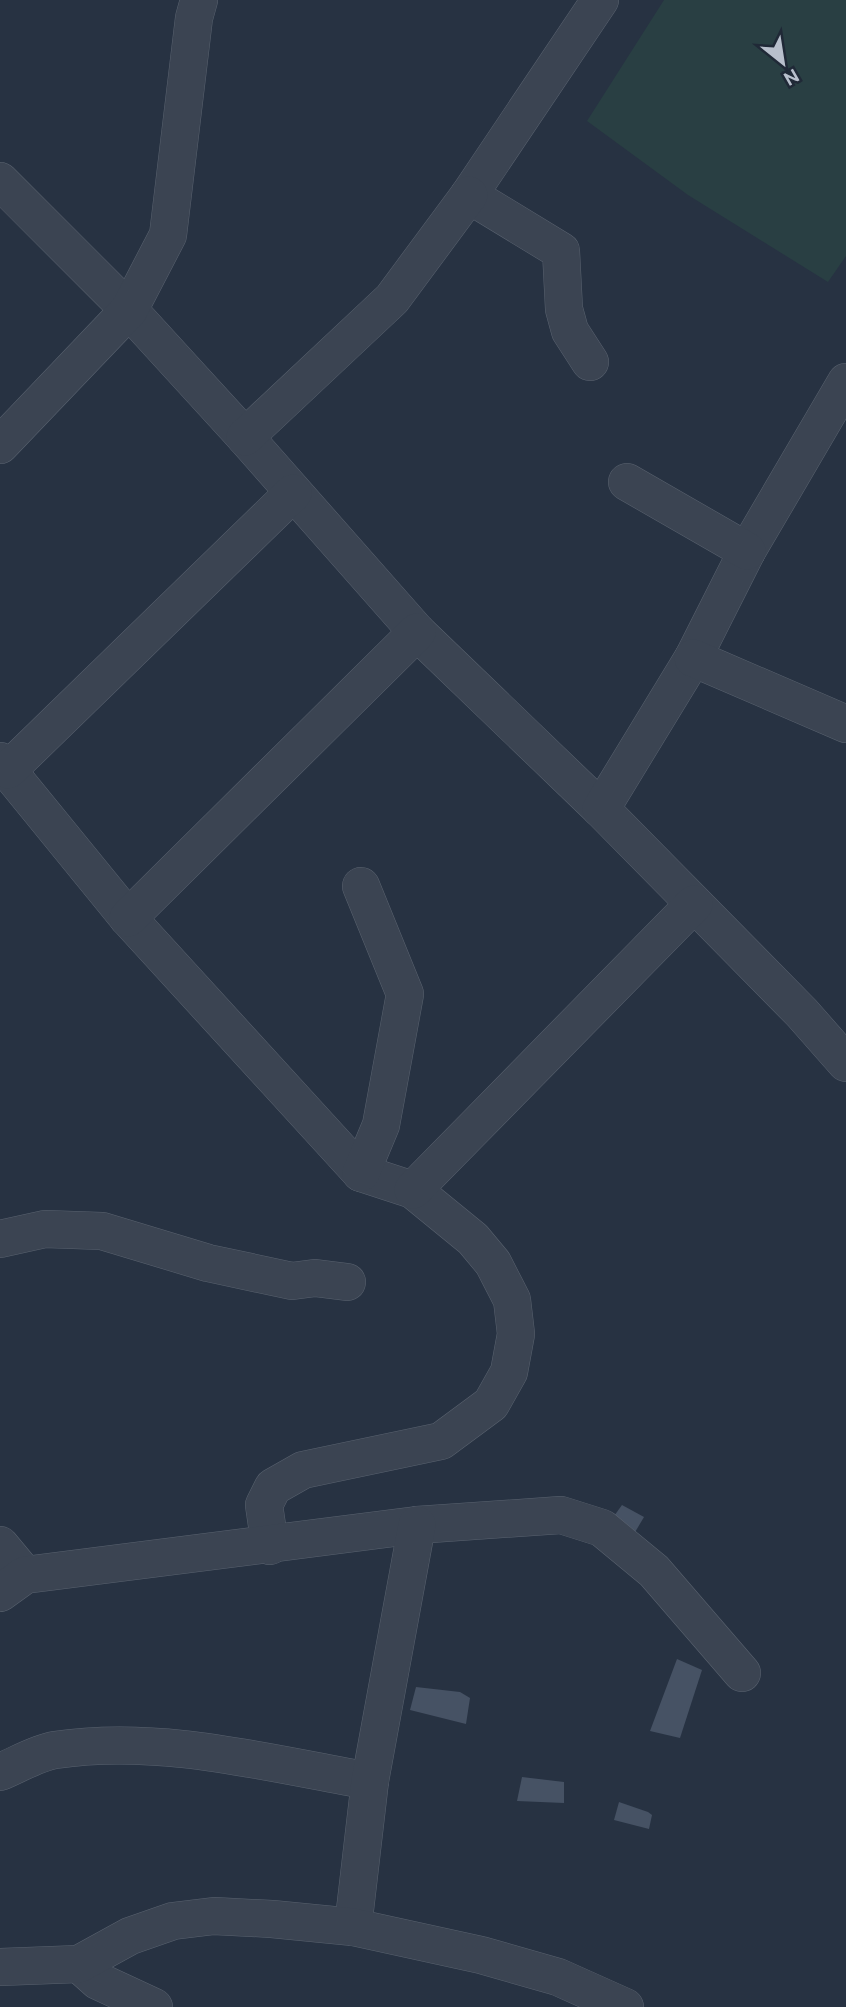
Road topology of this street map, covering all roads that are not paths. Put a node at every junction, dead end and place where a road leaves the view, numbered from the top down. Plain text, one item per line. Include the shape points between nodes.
1 (199, 0) edge
2 (600, 0) edge
3 (0, 181) edge
4 (469, 195) junction
5 (129, 310) junction
6 (590, 362) dead end
7 (846, 382) edge
8 (245, 437) junction
9 (0, 444) edge
10 (626, 482) dead end
11 (293, 493) junction
12 (747, 551) junction
13 (417, 632) junction
14 (694, 658) junction
15 (846, 724) edge
16 (4, 766) edge
17 (601, 809) junction
18 (362, 886) dead end
19 (694, 904) junction
20 (128, 918) junction
21 (846, 1063) edge
22 (361, 1173) junction
23 (413, 1190) junction
24 (0, 1240) edge
25 (347, 1282) dead end
26 (417, 1525) junction
27 (0, 1545) edge
28 (270, 1546) junction
29 (12, 1584) edge
30 (742, 1673) dead end
31 (0, 1772) edge
32 (370, 1781) junction
33 (353, 1927) junction
34 (79, 1964) junction
35 (0, 1967) edge
36 (130, 2003) edge
37 (625, 2007) edge

1 - 5 street via 168,235
2 - 4 street
3 - 5 street
4 - 6 street via 561,251 569,331
4 - 8 street via 392,299
5 - 8 street
5 - 9 street
7 - 12 street
8 - 11 street
10 - 12 street
11 - 13 street
11 - 16 street
12 - 14 street
13 - 17 street
13 - 20 street
14 - 15 street
14 - 17 street
16 - 20 street
17 - 19 street
18 - 22 street via 405,994 382,1125
19 - 21 street
19 - 23 street
20 - 22 street
22 - 23 street
23 - 28 street via 473,1238 493,1263 512,1300 516,1334 509,1372 491,1404 441,1441 303,1470 273,1487 264,1505
24 - 25 street via 45,1229 102,1231 208,1263 292,1281
26 - 28 street
26 - 30 street via 561,1515 602,1528 654,1571
26 - 32 street
27 - 29 street
28 - 29 street
31 - 32 street via 52,1750 121,1746 195,1750
32 - 33 street
33 - 34 street via 214,1916 173,1921 130,1936
33 - 37 street via 558,1977
34 - 35 street
34 - 36 street

